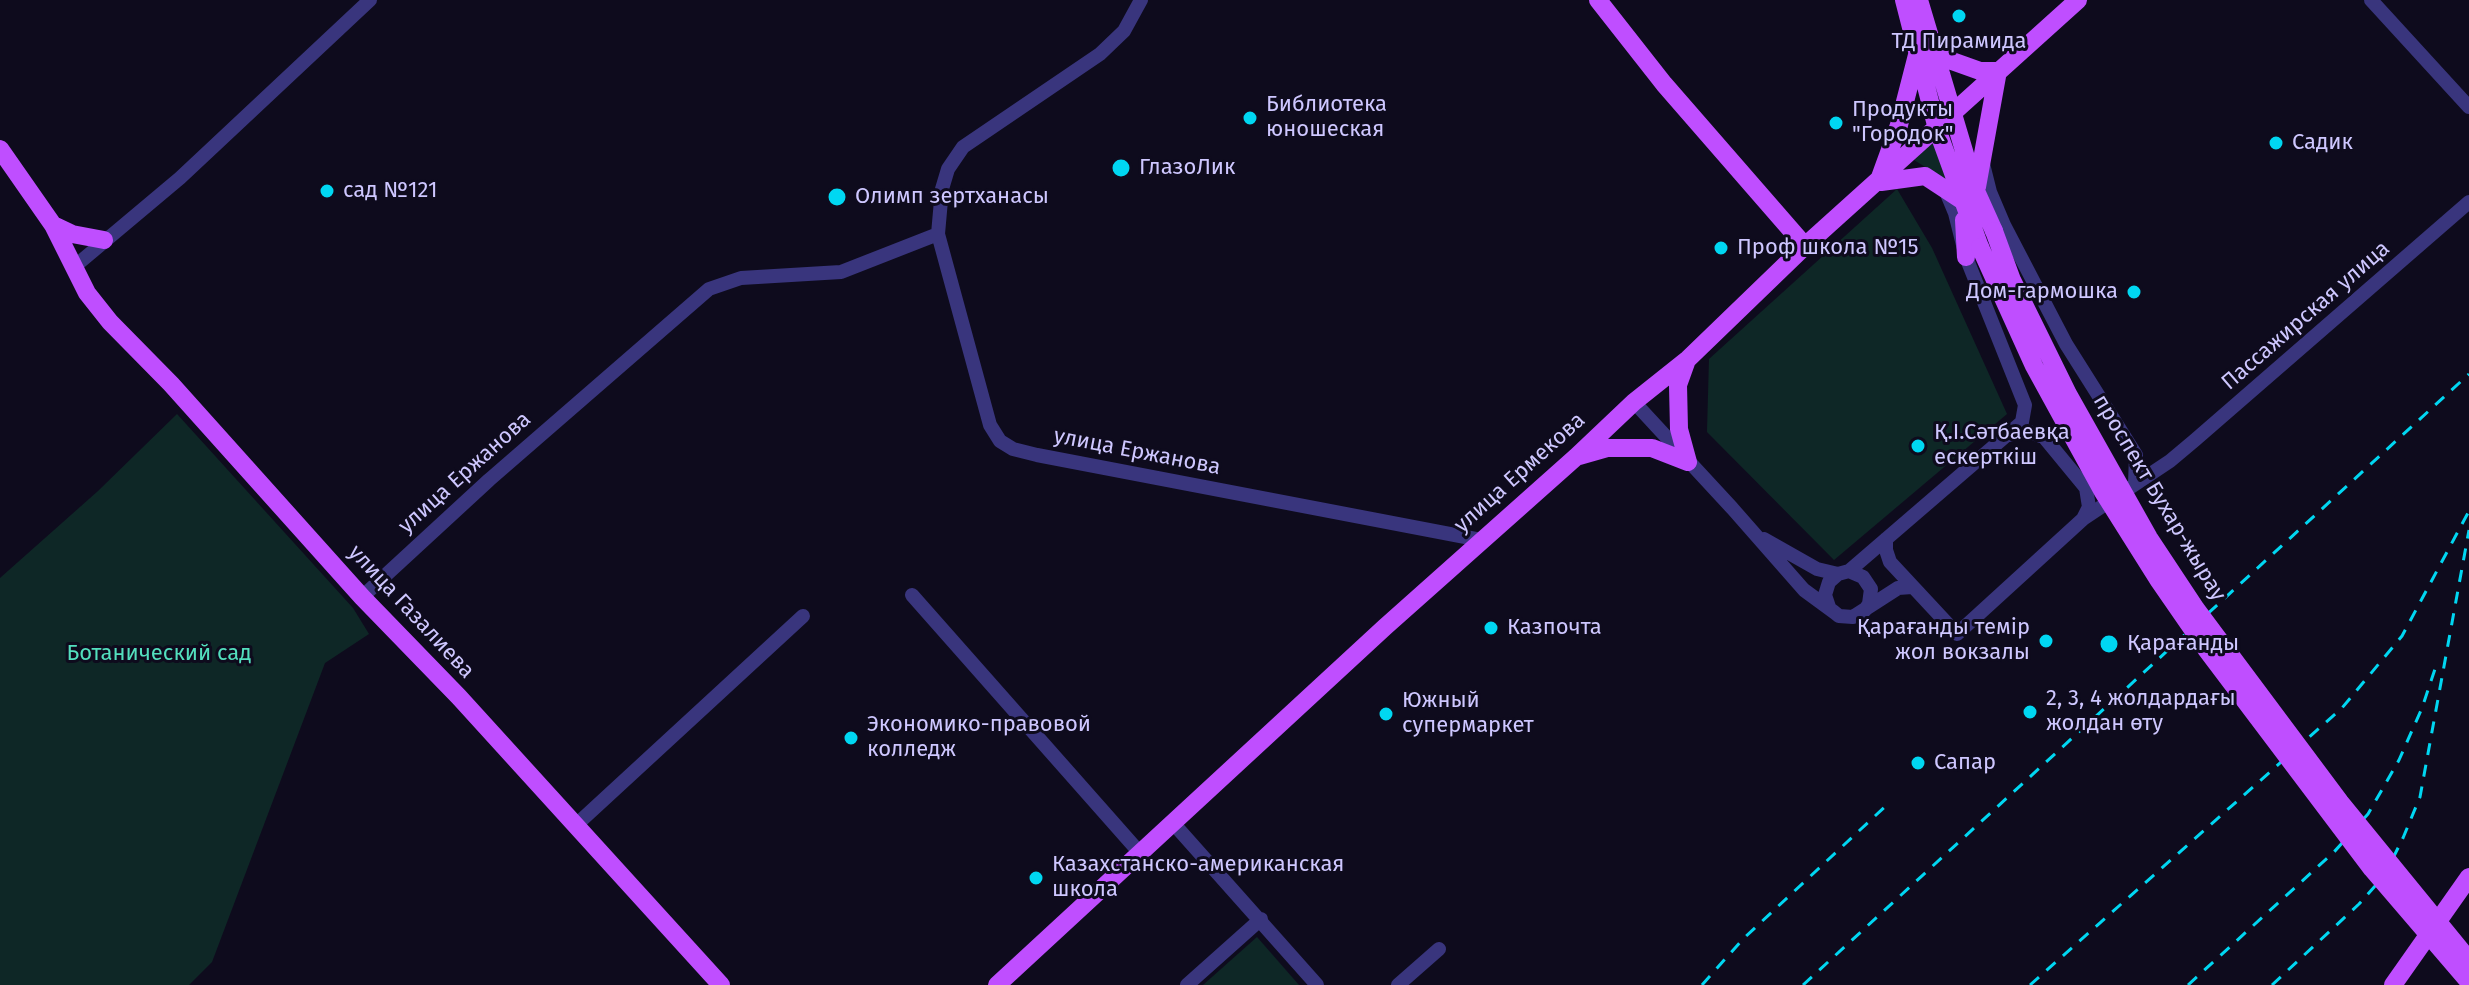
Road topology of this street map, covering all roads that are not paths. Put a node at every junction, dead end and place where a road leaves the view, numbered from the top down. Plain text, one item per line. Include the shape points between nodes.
1 (370, 0) edge
2 (1141, 0) edge
3 (1598, 0) edge
4 (1904, 0) edge
5 (1919, 0) edge
6 (2078, 0) edge
7 (2371, 0) edge
8 (1925, 47) junction
9 (1998, 71) junction
10 (2469, 107) edge
11 (1952, 113) junction
12 (1937, 129) junction
13 (0, 149) edge
14 (1982, 160) junction
15 (1878, 182) junction
16 (1945, 188) junction
17 (1970, 196) junction
18 (2469, 202) edge
19 (53, 225) junction
20 (1999, 228) junction
21 (938, 234) junction
22 (104, 240) junction
23 (1805, 246) junction
24 (1973, 252) junction
25 (74, 267) junction
26 (1688, 359) junction
27 (1634, 402) junction
28 (2008, 436) junction
29 (2136, 455) junction
30 (1576, 457) junction
31 (2170, 461) junction
32 (1688, 462) junction
33 (2135, 484) junction
34 (2086, 488) junction
35 (2120, 493) junction
36 (2083, 519) junction
37 (1753, 533) junction
38 (1886, 539) junction
39 (1481, 540) junction
40 (1844, 573) junction
41 (1912, 587) junction
42 (912, 595) dead end
43 (362, 597) junction
44 (1829, 607) junction
45 (1865, 610) junction
46 (803, 616) dead end
47 (1173, 823) junction
48 (575, 826) junction
49 (1140, 853) junction
50 (2469, 877) edge
51 (1261, 919) junction
52 (1439, 949) dead end
53 (2469, 960) edge
54 (2469, 982) edge
55 (721, 985) edge
56 (997, 985) edge
57 (1187, 985) edge
58 (1317, 985) edge
59 (1398, 985) edge
60 (2393, 985) edge

1 - 22 street via 180,178
2 - 21 street, улица Ержанова via 1124,31 1100,54 963,147 942,189
3 - 23 main road
4 - 8 main road, проспект Бухар-жырау
5 - 8 main road, проспект Бухар-жырау
6 - 9 main road, улица Ермекова
7 - 10 street
8 - 9 main road via 1980,71
8 - 11 main road, проспект Бухар-жырау
8 - 12 main road, проспект Бухар-жырау
8 - 15 main road
9 - 11 main road, улица Ермекова
9 - 14 main road
11 - 12 main road, улица Ермекова
11 - 17 main road, проспект Бухар-жырау
12 - 15 main road, улица Ермекова
12 - 17 main road, проспект Бухар-жырау
13 - 19 main road, улица Газалиева
14 - 17 main road
14 - 20 street
15 - 16 main road via 1925,176
15 - 23 main road, улица Ермекова
16 - 17 main road
16 - 24 street
17 - 20 main road, проспект Бухар-жырау
17 - 24 main road, проспект Бухар-жырау
18 - 31 street, Пассажирская улица
19 - 22 main road
19 - 25 main road, улица Газалиева
20 - 29 street
20 - 53 main road, проспект Бухар-жырау, bridge via 2012,280 2068,394 2149,538 2322,779
21 - 39 street, улица Ержанова via 990,425 1013,449
21 - 43 street, улица Ержанова via 841,272 741,278 709,289
22 - 25 street
23 - 26 main road, улица Ермекова
24 - 28 street via 2025,405 2022,422
24 - 54 main road, проспект Бухар-жырау, bridge via 2103,492 2159,581 2372,869
25 - 43 main road, улица Газалиева via 110,322
26 - 27 main road, улица Ермекова
26 - 32 main road via 1678,385 1679,429
27 - 30 main road, улица Ермекова
27 - 32 street
28 - 34 street via 2026,431 2044,437
28 - 38 street
29 - 31 street
29 - 33 street
30 - 32 main road via 1607,448 1652,448
30 - 39 main road, улица Ермекова
31 - 33 street, Пассажирская улица
32 - 37 street
33 - 35 street, Пассажирская улица
34 - 35 street
34 - 36 street via 2089,507
35 - 36 street, Пассажирская улица
36 - 41 street, Пассажирская улица via 1957,634
37 - 40 street via 1817,569
37 - 44 street via 1804,590
38 - 40 street
38 - 41 street via 1890,562
39 - 47 main road, улица Ермекова
40 - 44 street via 1826,588
40 - 45 street via 1868,582 1871,597
41 - 45 street via 1898,588
42 - 49 street
43 - 48 main road, улица Газалиева
44 - 45 street via 1846,617
46 - 48 street
47 - 49 main road, улица Ермекова
47 - 51 street
48 - 55 main road, улица Газалиева
49 - 56 main road, улица Ермекова
50 - 60 main road
51 - 57 street
51 - 58 street
52 - 59 street

